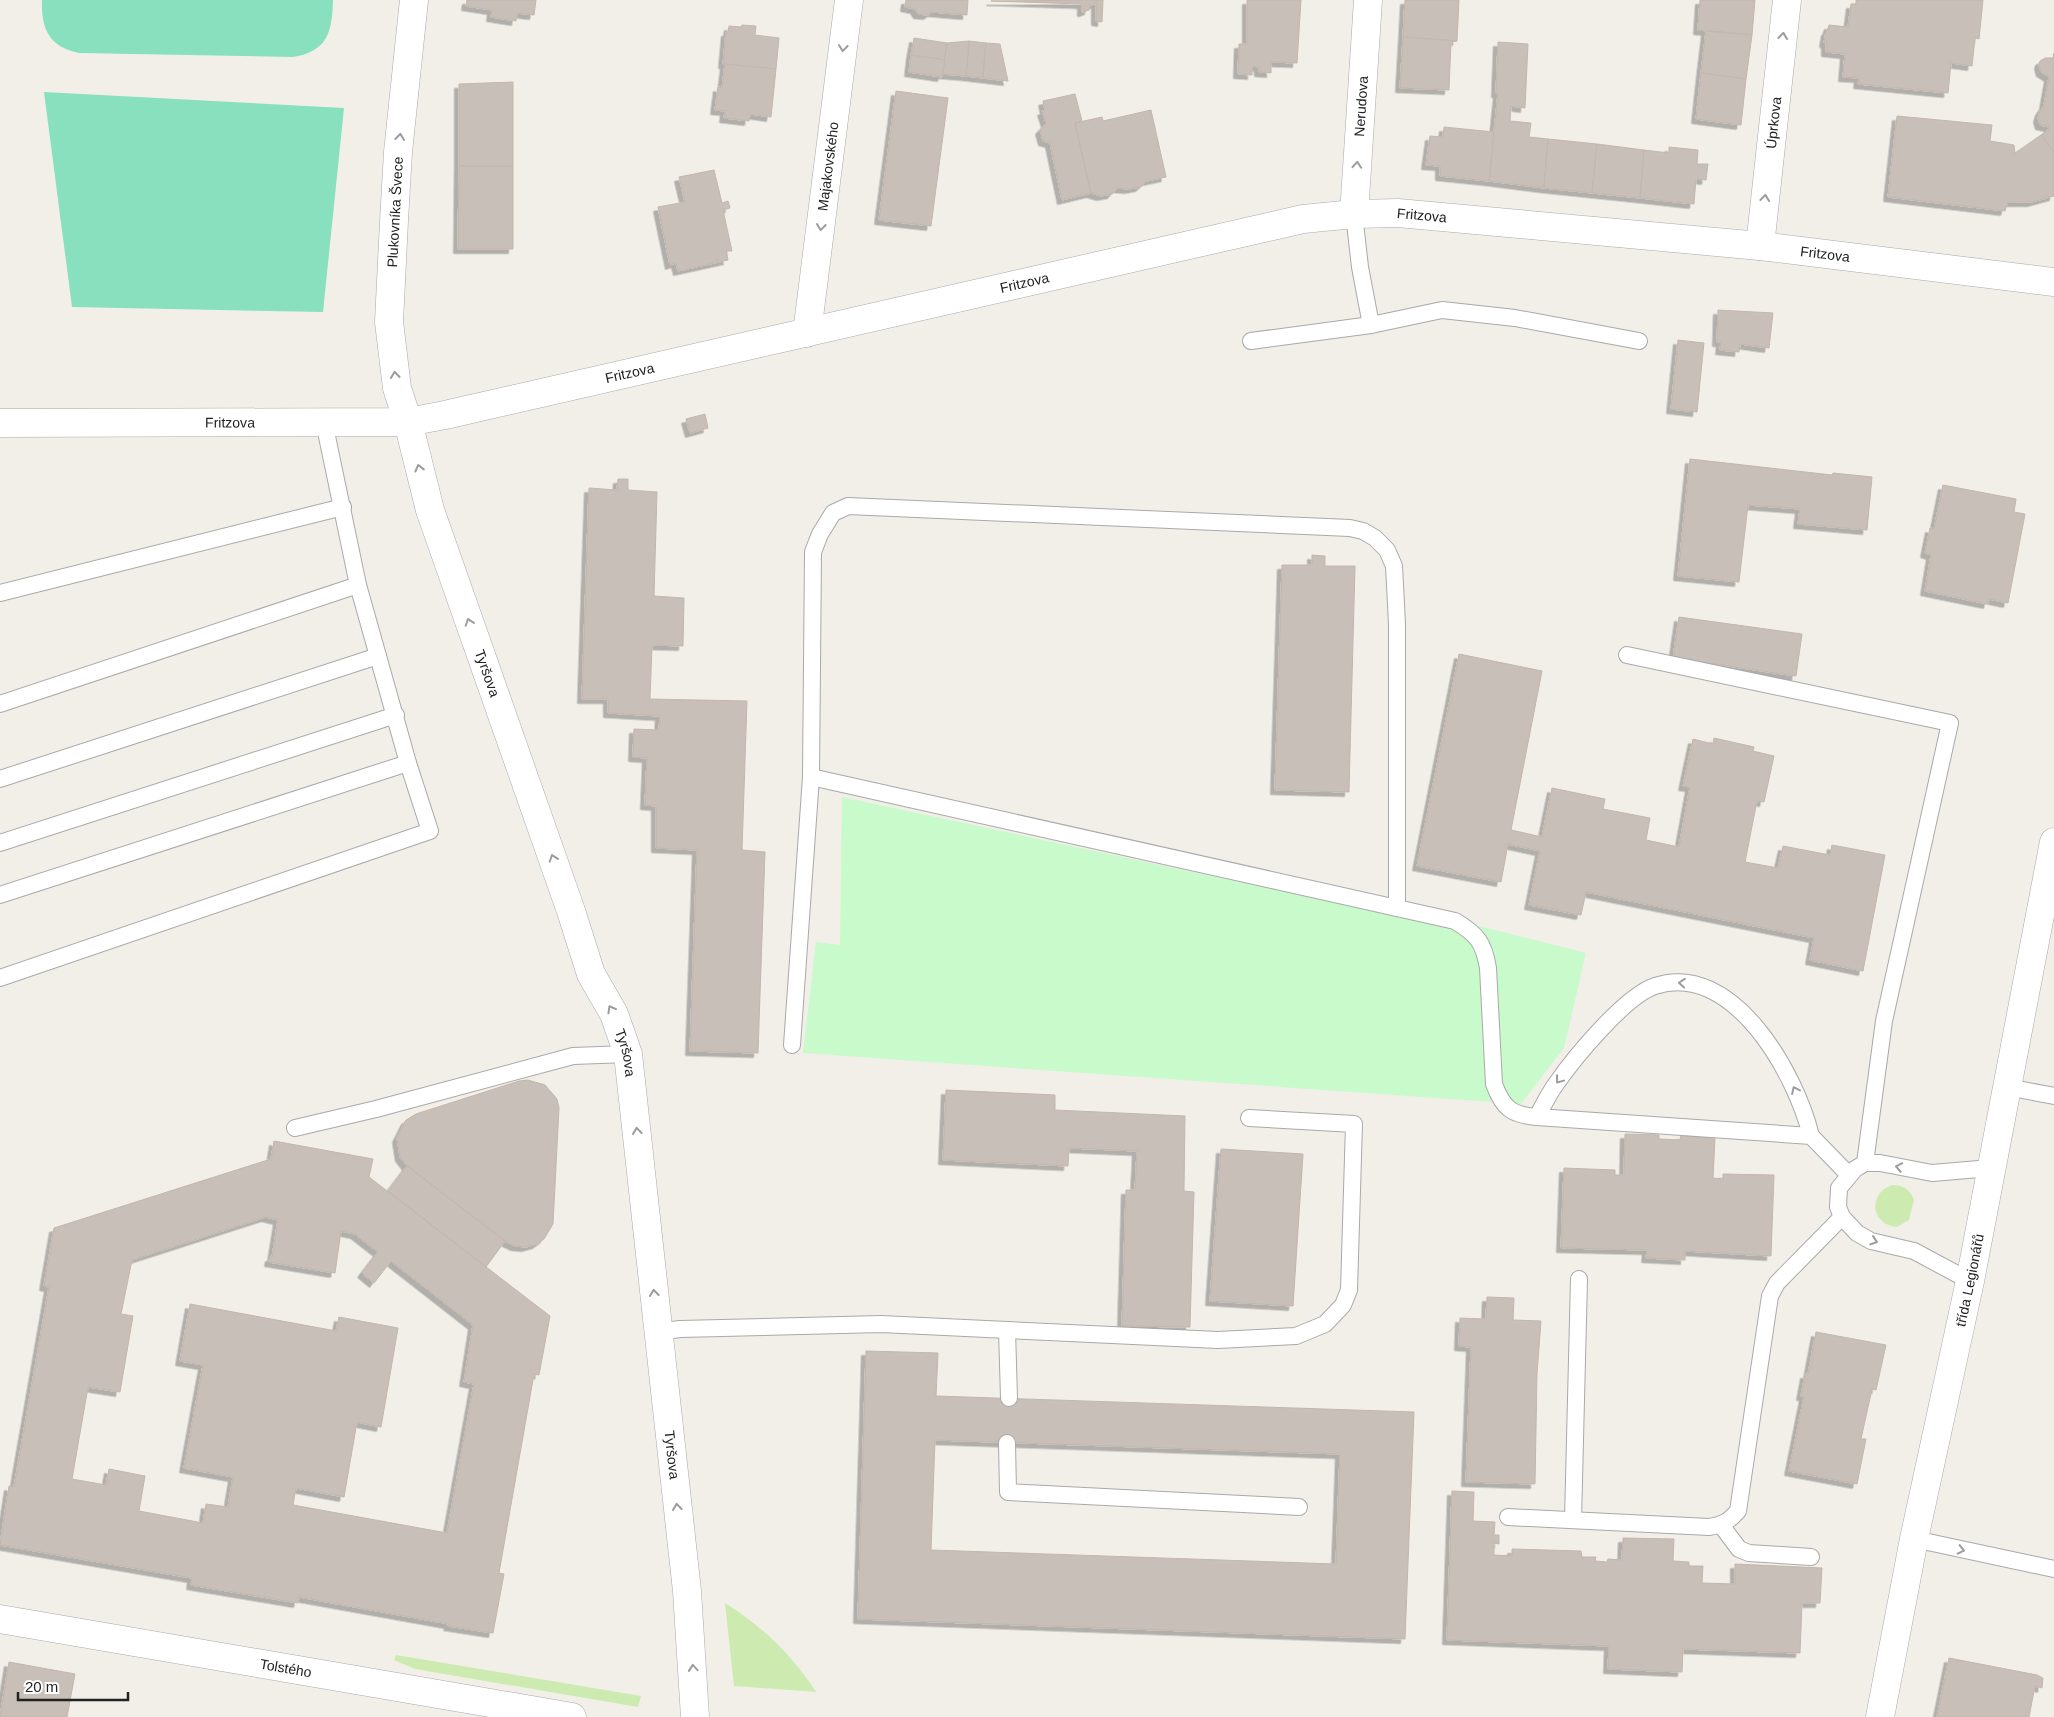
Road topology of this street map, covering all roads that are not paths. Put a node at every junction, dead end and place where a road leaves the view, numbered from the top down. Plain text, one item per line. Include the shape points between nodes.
1 (414, 0) edge
2 (849, 0) edge
3 (1368, 0) edge
4 (1787, 0) edge
5 (1354, 214) junction
6 (1760, 246) junction
7 (2054, 282) edge
8 (1371, 325) junction
9 (807, 332) junction
10 (1639, 341) dead end
11 (1251, 342) dead end
12 (324, 422) junction
13 (408, 422) junction
14 (0, 423) edge
15 (343, 507) junction
16 (358, 585) junction
17 (0, 593) edge
18 (1627, 655) dead end
19 (378, 656) junction
20 (0, 704) edge
21 (396, 715) junction
22 (408, 763) junction
23 (811, 777) junction
24 (0, 780) edge
25 (2054, 842) edge
26 (0, 843) edge
27 (0, 895) edge
28 (1396, 908) junction
29 (0, 978) edge
30 (792, 1045) dead end
31 (628, 1054) junction
32 (2007, 1087) junction
33 (2054, 1096) edge
34 (1537, 1117) junction
35 (1249, 1118) dead end
36 (295, 1128) dead end
37 (1811, 1136) junction
38 (1865, 1164) junction
39 (1991, 1168) junction
40 (1849, 1175) junction
41 (1842, 1217) junction
42 (1579, 1278) dead end
43 (1970, 1281) junction
44 (1007, 1330) junction
45 (658, 1332) junction
46 (1009, 1398) dead end
47 (1007, 1443) dead end
48 (1299, 1507) dead end
49 (1508, 1517) dead end
50 (1573, 1520) junction
51 (1721, 1525) junction
52 (1914, 1539) junction
53 (1811, 1556) dead end
54 (2054, 1569) edge
55 (0, 1619) edge
56 (36, 1626) junction
57 (0, 1628) edge
58 (572, 1717) edge
59 (695, 1717) edge
60 (1880, 1717) edge

13 -> 1 street, Plukovníka Švece via 397,388 390,322 398,152
2 -> 9 street, Majakovského
5 -> 3 street, Nerudova
6 -> 4 street, Úprkova
5 - 6 street, Fritzova via 1398,213
5 - 8 lane
5 - 9 street, Fritzova via 1303,219
6 - 7 street, Fritzova
8 - 10 lane via 1442,310 1515,318
8 - 11 lane
9 - 13 street, Fritzova
12 - 13 street, Fritzova
12 - 14 street, Fritzova
12 - 15 lane
31 -> 13 street, Tyršova via 614,1014 591,974 430,510
15 - 16 lane
15 - 17 lane
16 - 19 lane
16 - 20 lane
18 - 38 lane via 1950,723 1884,1020
19 - 21 lane
19 - 24 lane
21 - 22 lane
21 - 26 lane
22 - 27 lane
22 - 29 lane via 430,831
23 - 28 lane
23 - 28 lane via 813,552 833,513 848,506 1350,528 1375,538 1387,550 1394,566 1397,624
23 - 30 lane
25 - 32 street, třída Legionářů
28 - 34 lane via 1455,921 1477,938 1485,951 1488,968 1494,1084 1500,1100 1511,1111
31 - 36 lane via 573,1056
45 -> 31 street, Tyršova
32 - 33 lane
32 - 39 street, třída Legionářů
34 - 37 lane
37 -> 34 lane via 1792,1083 1759,1033 1726,998 1688,983 1669,982 1652,987 1632,1000 1573,1062
35 - 44 lane via 1354,1124 1349,1290 1343,1305 1325,1324 1296,1336 1218,1340
37 - 40 lane
39 -> 38 lane via 1932,1173 1880,1163
38 - 40 lane
39 - 43 street, třída Legionářů
40 - 41 lane via 1839,1188 1837,1197
41 -> 43 lane via 1857,1233 1871,1241 1914,1251
41 - 51 lane via 1777,1283 1770,1296 1738,1511
42 - 50 lane
43 - 52 street, třída Legionářů
44 - 45 lane via 881,1324
44 - 46 lane
59 -> 45 street, Tyršova via 687,1591
47 - 48 lane via 1008,1492
49 - 50 lane
50 - 51 lane via 1709,1528
51 - 53 lane via 1739,1549 1749,1554
52 -> 54 lane
52 - 60 street, třída Legionářů
55 - 56 street, Tolstého
56 - 57 street
56 - 58 street, Tolstého

